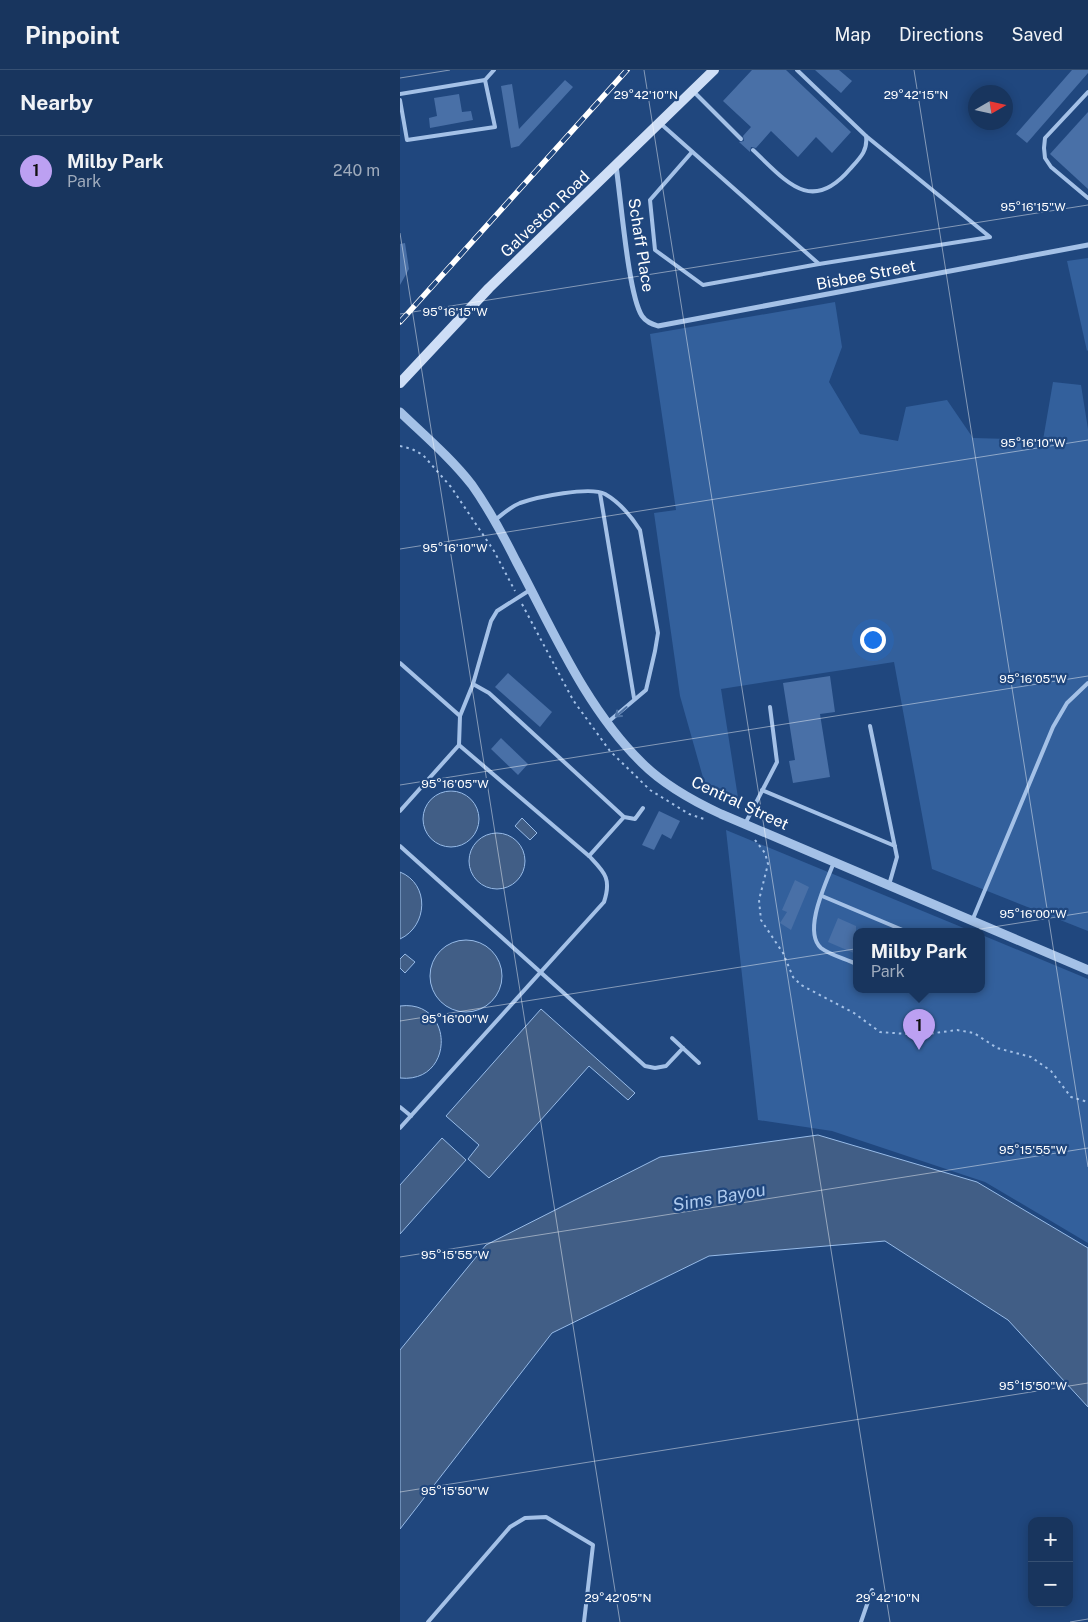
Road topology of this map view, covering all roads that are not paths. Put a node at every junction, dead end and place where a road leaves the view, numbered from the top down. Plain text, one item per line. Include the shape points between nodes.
1 (494, 70) edge
2 (714, 70) edge
3 (797, 70) edge
4 (485, 80) junction
5 (693, 91) junction
6 (1088, 92) edge
7 (400, 94) edge
8 (400, 100) edge
9 (660, 123) junction
10 (866, 136) junction
11 (741, 139) dead end
12 (753, 150) dead end
13 (692, 152) junction
14 (616, 166) junction
15 (1088, 198) edge
16 (1088, 244) edge
17 (819, 264) junction
18 (649, 323) joint
19 (400, 383) edge
20 (400, 412) edge
21 (600, 493) junction
22 (495, 520) junction
23 (532, 589) junction
24 (400, 663) edge
25 (1088, 683) edge
26 (473, 684) junction
27 (634, 698) junction
28 (770, 707) dead end
29 (460, 716) junction
30 (607, 724) junction
31 (870, 726) dead end
32 (459, 745) junction
33 (762, 790) junction
34 (643, 808) dead end
35 (400, 811) edge
36 (624, 817) junction
37 (744, 824) junction
38 (400, 846) edge
39 (894, 846) junction
40 (589, 856) junction
41 (834, 862) junction
42 (889, 885) junction
43 (822, 896) junction
44 (972, 920) junction
45 (898, 928) edge
46 (853, 963) edge
47 (1088, 970) edge
48 (540, 972) junction
49 (672, 1038) dead end
50 (683, 1048) junction
51 (699, 1063) dead end
52 (400, 1107) edge
53 (411, 1116) junction
54 (400, 1128) edge
55 (872, 1590) dead end
56 (428, 1622) edge
57 (584, 1622) edge
58 (861, 1622) edge

1 - 4 lane
2 - 5 main road, Galveston Road
3 - 10 lane
4 - 7 lane
4 - 8 lane via 495,127 407,140
5 - 9 main road, Galveston Road
5 - 11 lane
6 - 15 lane via 1045,138 1044,148 1045,158 1051,167
9 - 13 lane
9 - 14 main road, Galveston Road
10 - 12 lane via 865,152 840,182 809,193 791,185
10 - 17 lane via 990,237
13 - 17 lane
13 - 17 lane via 650,200 655,250 703,285
14 - 18 street, Schaff Place via 634,292 642,316
14 - 19 main road, Galveston Road via 489,288
16 - 18 street, Bisbee Street via 672,325
20 - 22 street, Central Street via 447,456
21 - 22 lane via 590,491 521,503
21 - 27 lane
21 - 27 lane via 632,517 640,530 658,633 646,690
22 - 23 street, Central Street
23 - 26 lane via 497,611 491,621
23 - 30 street, Central Street via 588,696
24 - 29 lane
25 - 44 lane via 1067,703 1053,727
26 - 29 lane
26 - 36 lane via 489,693
27 -> 30 lane
28 - 33 lane via 778,758
29 - 32 lane
30 - 37 street, Central Street via 660,779 697,802
31 - 39 lane
32 - 35 lane
32 - 40 lane
33 - 37 lane
33 - 39 lane
34 - 36 lane via 635,819
36 - 40 lane
37 - 41 street, Central Street
38 - 48 lane
39 - 42 lane via 897,857
40 - 48 lane via 608,880 604,902
41 - 42 street, Central Street
41 - 43 lane
42 - 44 street, Central Street
43 - 45 lane
43 - 46 lane via 813,922 818,944 822,949
44 - 47 street, Central Street
48 - 50 lane via 645,1066 666,1066
48 - 53 lane
49 - 50 lane
50 - 51 lane
52 - 53 lane
53 - 54 lane
55 - 58 lane
56 - 57 lane via 510,1527 524,1518 546,1517 593,1545

